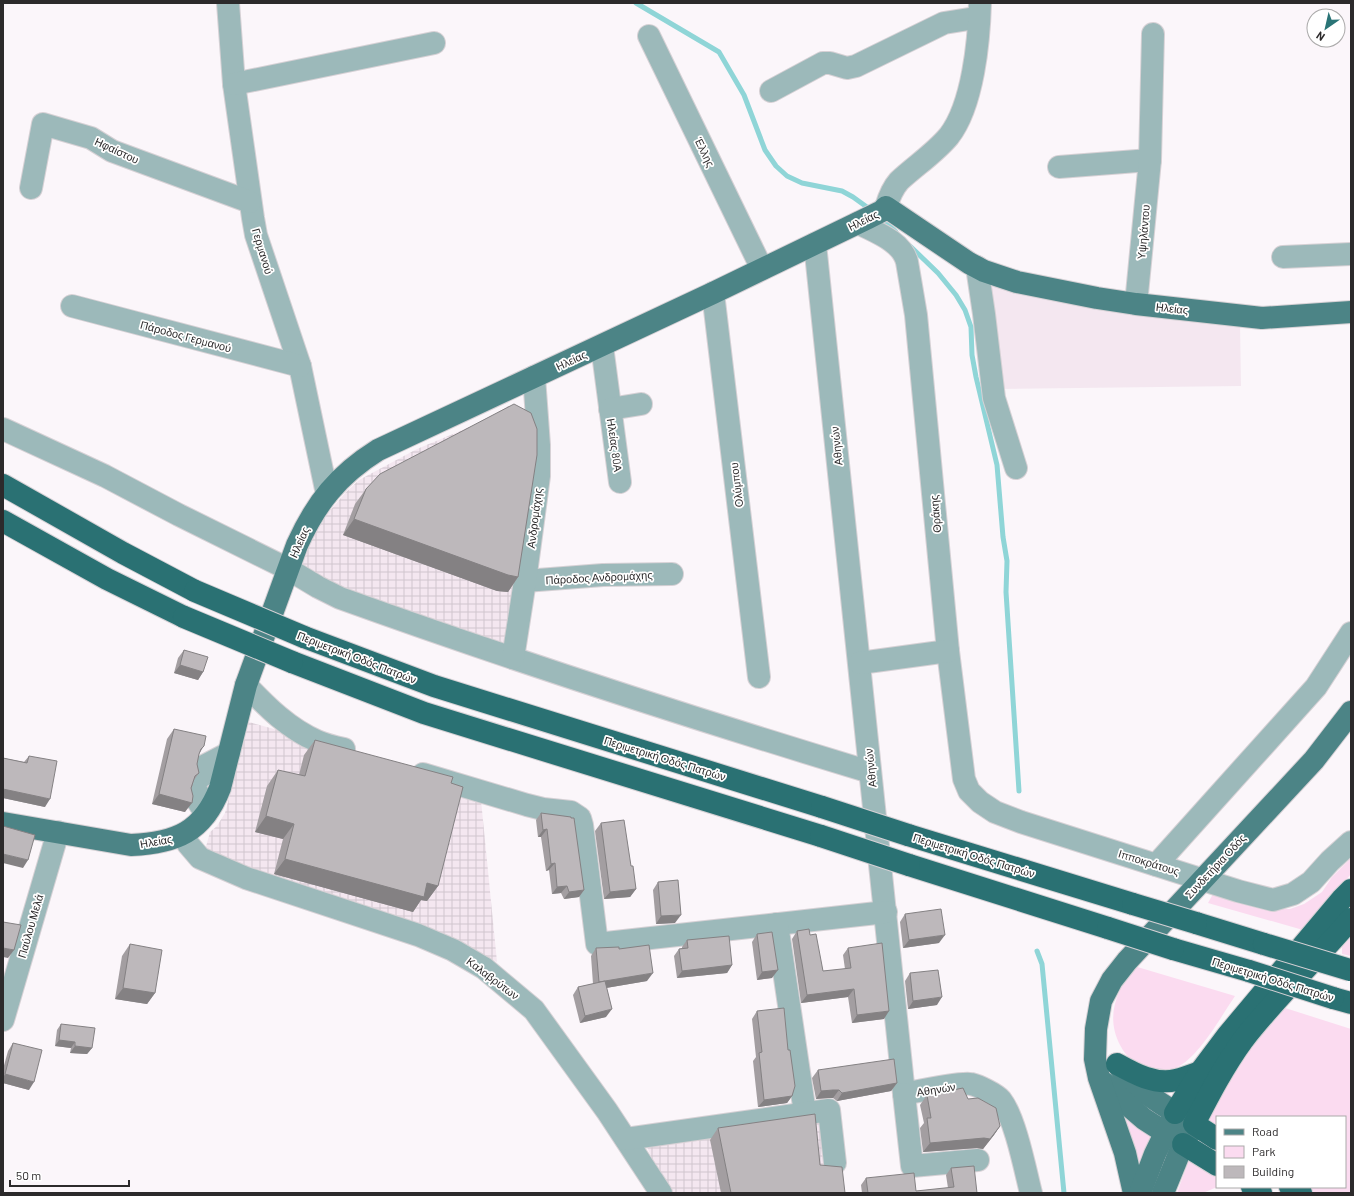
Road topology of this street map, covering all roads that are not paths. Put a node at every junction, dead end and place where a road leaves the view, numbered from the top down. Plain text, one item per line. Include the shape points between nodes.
1 (228, 3) edge
2 (979, 12) edge
3 (1153, 34) dead end
4 (649, 36) dead end
5 (434, 43) dead end
6 (234, 84) junction
7 (770, 91) dead end
8 (1150, 160) junction
9 (1059, 167) dead end
10 (31, 188) dead end
11 (250, 202) junction
12 (874, 215) junction
13 (815, 244) junction
14 (1351, 254) edge
15 (1283, 257) dead end
16 (977, 267) junction
17 (762, 269) junction
18 (713, 293) junction
19 (1136, 304) junction
20 (72, 306) dead end
21 (1351, 312) edge
22 (602, 346) junction
23 (300, 366) junction
24 (534, 377) junction
25 (641, 404) dead end
26 (610, 409) junction
27 (3, 429) edge
28 (1016, 468) dead end
29 (620, 482) dead end
30 (3, 485) edge
31 (327, 494) junction
32 (3, 521) edge
33 (288, 569) junction
34 (672, 574) dead end
35 (526, 581) junction
36 (1351, 633) edge
37 (948, 651) junction
38 (513, 658) junction
39 (860, 663) junction
40 (759, 677) dead end
41 (246, 685) junction
42 (1351, 712) edge
43 (229, 753) junction
44 (362, 755) edge
45 (406, 769) edge
46 (870, 772) junction
47 (206, 814) junction
48 (1000, 814) joint
49 (3, 823) edge
50 (58, 832) junction
51 (183, 835) junction
52 (1351, 842) edge
53 (1156, 865) junction
54 (1202, 879) junction
55 (1351, 890) edge
56 (886, 912) junction
57 (1351, 919) edge
58 (777, 924) junction
59 (1351, 970) edge
60 (1342, 1000) edge
61 (3, 1020) edge
62 (1096, 1029) junction
63 (1117, 1064) junction
64 (1200, 1072) junction
65 (1099, 1078) junction
66 (904, 1094) junction
67 (806, 1113) junction
68 (1175, 1113) junction
69 (1194, 1124) junction
70 (1174, 1138) junction
71 (1216, 1138) edge
72 (626, 1139) junction
73 (978, 1160) dead end
74 (835, 1164) dead end
75 (1216, 1164) edge
76 (1292, 1188) edge
77 (661, 1193) edge
78 (1031, 1193) edge
79 (1134, 1193) edge
80 (1140, 1193) edge
81 (1163, 1193) edge
82 (1301, 1193) edge

1 - 6 street, Γερμανού
2 - 7 street via 970,19 944,23 856,66 847,68 823,63
2 - 12 street via 972,76 958,122 943,142 896,184
3 - 8 street, Υψηλάντου
4 - 17 street, Έλλης
5 - 6 street
6 - 11 street, Γερμανού
8 - 9 street
8 - 19 street, Υψηλάντου
10 - 11 street, Ηφαίστου via 43,124 91,138 112,151
11 - 23 street, Γερμανού via 256,235
12 - 13 main road, Ηλείας
12 - 16 main road, Ηλείας
12 - 37 street, Θράκης via 890,240 904,254 916,315
13 - 17 main road, Ηλείας
13 - 39 street, Αθηνών
14 - 15 street
16 - 19 main road, Ηλείας via 1017,282
16 - 28 street via 994,398
17 - 18 main road, Ηλείας
18 - 22 main road, Ηλείας
18 - 40 street, Ολύμπου
19 - 21 main road, Ηλείας via 1262,318
20 - 23 street, Πάροδος Γερμανού
22 - 24 main road, Ηλείας
22 - 26 street, Ηλείας 80Α
23 - 31 street, Γερμανού
24 - 31 main road, Ηλείας via 378,450 343,476
24 - 35 street, Ανδρομάχης via 540,445 539,476
25 - 26 street, Ηλείας 80Α
26 - 29 street, Ηλείας 80Α
27 - 33 street via 105,476
30 - 59 highway, Περιμετρική Οδός Πατρών, bridge via 195,591 304,637 434,686 908,835
31 - 33 main road, Ηλείας via 306,524
32 - 60 highway, Περιμετρική Οδός Πατρών, bridge via 107,579 184,617 424,713
33 - 38 street via 340,598
33 - 41 main road, Ηλείας
34 - 35 street, Πάροδος Ανδρομάχης via 603,575
35 - 38 street, Ανδρομάχης
36 - 53 street via 1316,687
37 - 39 street
37 - 48 street, Θράκης via 964,779 969,790 980,802
38 - 46 street via 716,725
39 - 46 street, Αθηνών
41 - 43 main road, Ηλείας
41 - 44 street via 275,714 302,733 317,741
42 - 54 main road, Συνδετήρια Οδός via 1314,760
43 - 47 main road, Ηλείας via 214,804
43 - 47 street via 204,766 197,800
45 - 58 street via 527,805 571,812 580,818 597,944
46 - 56 street, Αθηνών
47 - 51 main road, Ηλείας
48 - 53 street, Ιπποκράτους
49 - 50 main road, Ηλείας
50 - 51 main road, Ηλείας via 131,845 163,842
50 - 61 street, Παύλου Μελά
51 - 72 street, Καλαβρύτων via 200,858 220,867 418,935 453,950 484,968 534,1010
52 - 54 street, Ιπποκράτους via 1330,860 1311,882 1293,894 1273,900
53 - 54 street, Ιπποκράτους
54 - 62 main road, Συνδετήρια Οδός via 1112,980 1101,1001
55 - 64 highway via 1227,1036
56 - 58 street
56 - 66 street, Αθηνών
57 - 69 highway via 1280,995 1243,1040 1215,1083
58 - 67 street
62 - 63 main road
62 - 65 main road, Συνδετήρια Οδός via 1095,1059
63 - 64 highway via 1138,1075 1164,1080 1175,1080
63 - 68 main road via 1137,1086
64 - 68 highway
65 - 70 main road via 1144,1119
65 - 79 main road, Συνδετήρια Οδός via 1124,1152
66 - 73 street via 912,1166
66 - 78 street, Αθηνών via 970,1084 1001,1099 1010,1116
67 - 72 street
67 - 74 street via 829,1110
68 - 69 main road
68 - 70 main road
69 - 70 main road
69 - 71 highway
70 - 75 highway
70 - 80 main road via 1155,1154
70 - 81 main road
72 - 77 street, Καλαβρύτων
76 - 82 highway

